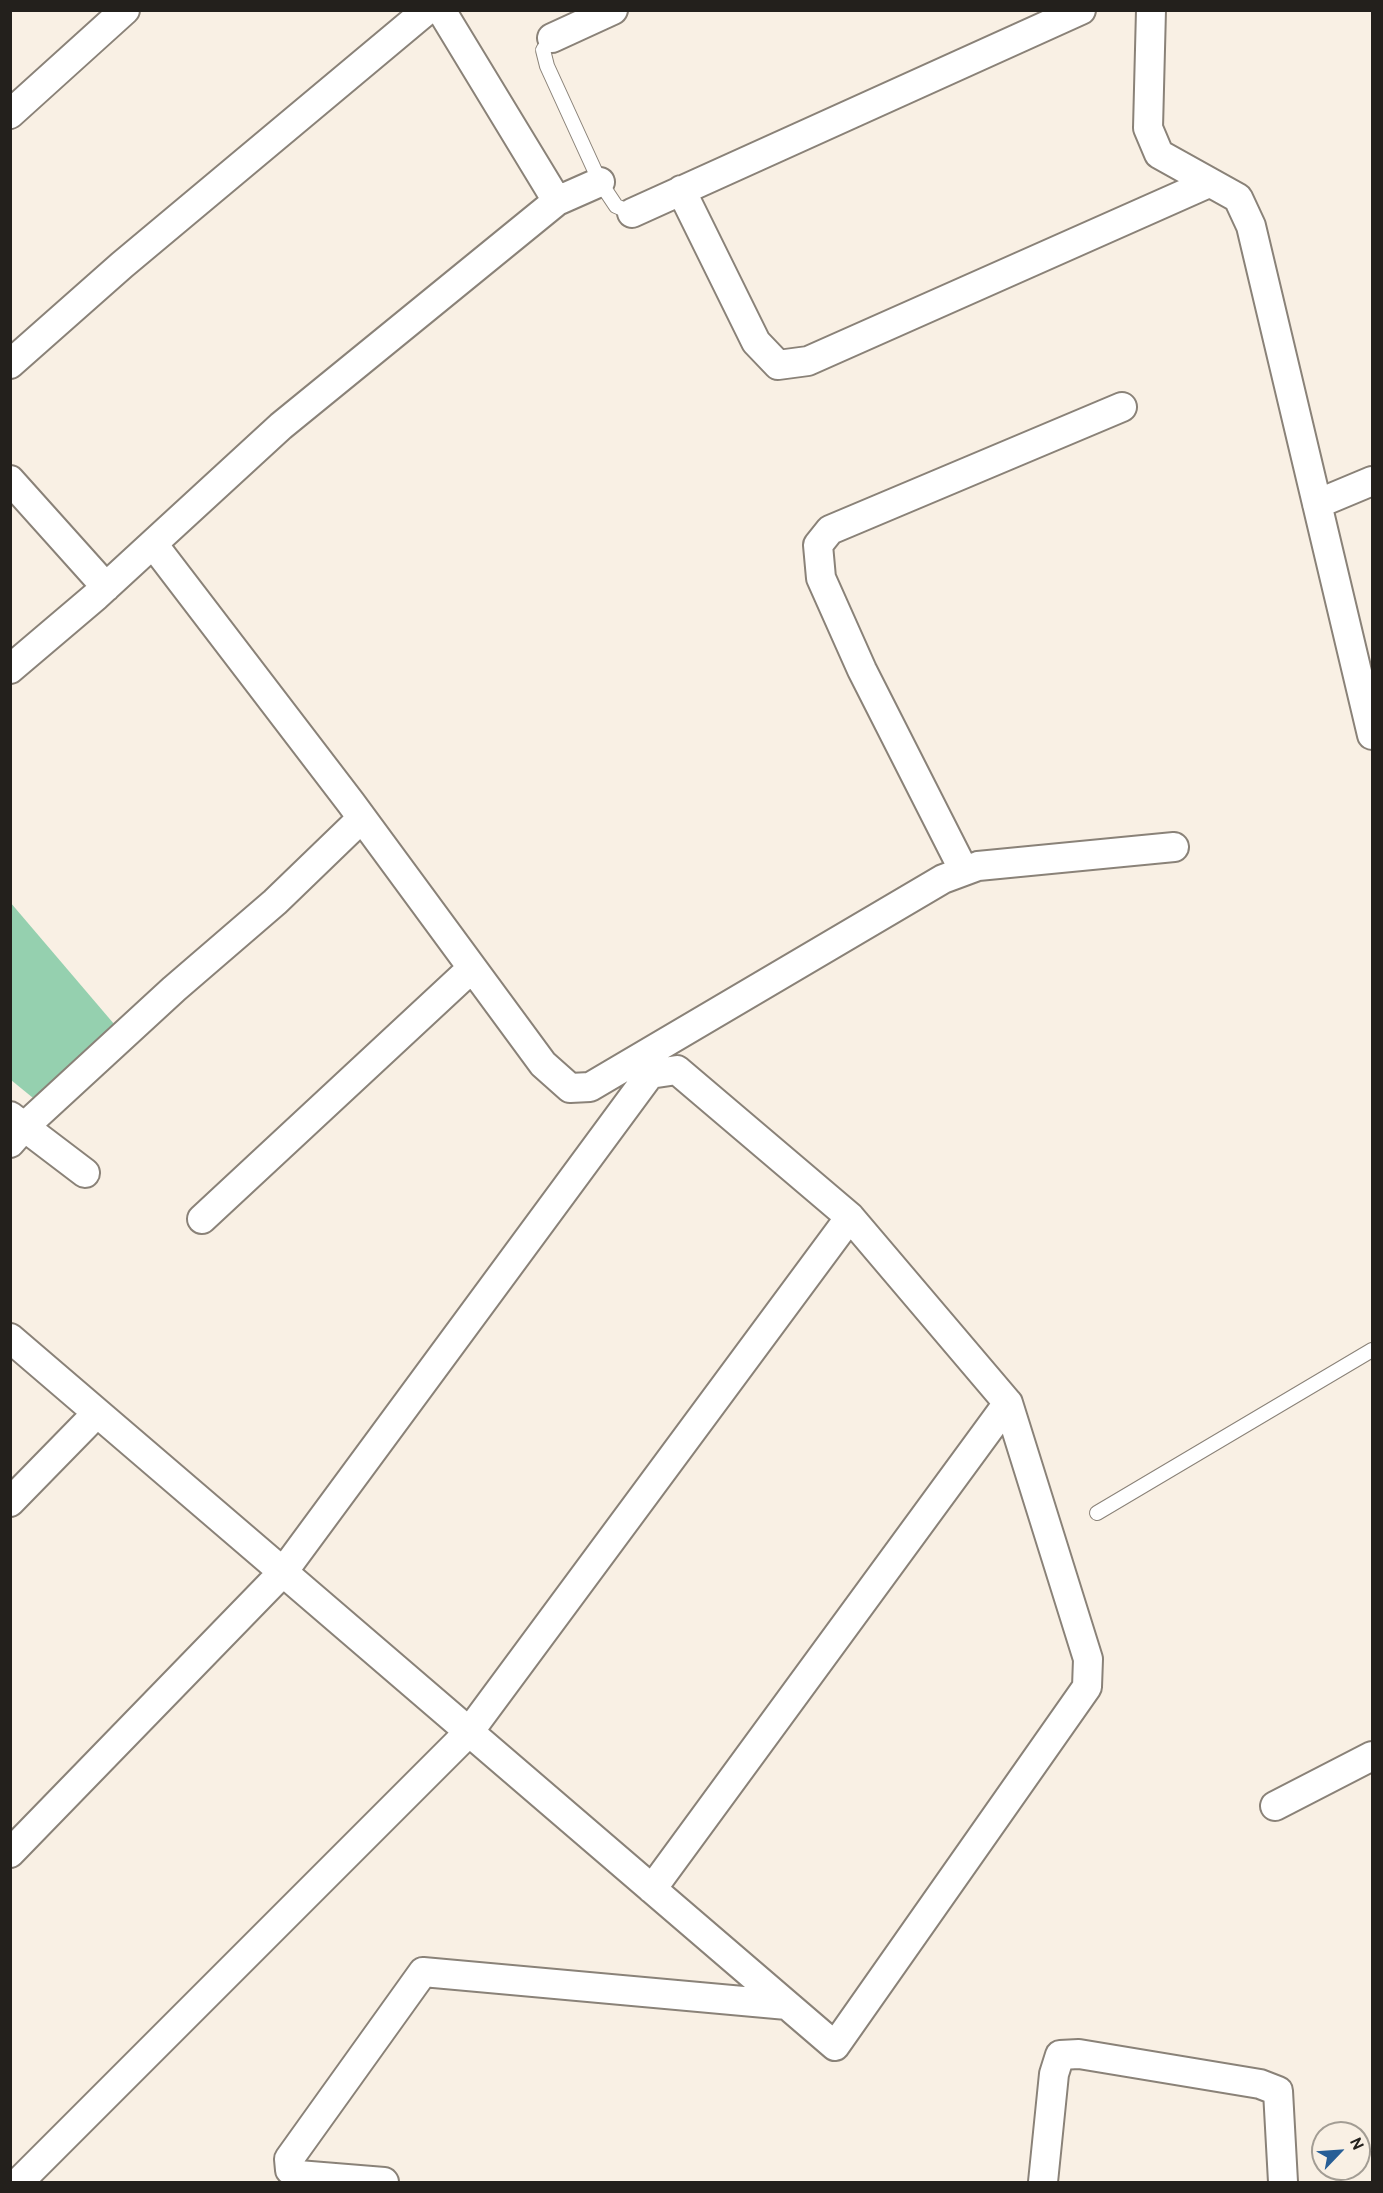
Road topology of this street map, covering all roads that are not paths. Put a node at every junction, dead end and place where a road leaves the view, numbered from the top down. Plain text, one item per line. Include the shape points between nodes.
1 (125, 10) edge
2 (427, 10) edge
3 (441, 10) edge
4 (613, 10) edge
5 (1080, 10) edge
6 (1151, 10) edge
7 (552, 38) joint
8 (10, 114) edge
9 (600, 182) junction
10 (1209, 183) junction
11 (681, 190) junction
12 (557, 201) junction
13 (632, 213) joint
14 (10, 364) edge
15 (1122, 407) dead end
16 (10, 480) edge
17 (1372, 481) edge
18 (1317, 504) junction
19 (153, 544) junction
20 (105, 588) junction
21 (10, 669) edge
22 (1372, 735) edge
23 (362, 818) junction
24 (1174, 847) dead end
25 (964, 871) junction
26 (471, 969) junction
27 (15, 1129) edge
28 (85, 1173) dead end
29 (850, 1217) junction
30 (202, 1219) dead end
31 (10, 1338) edge
32 (1372, 1350) edge
33 (1008, 1403) junction
34 (97, 1413) junction
35 (10, 1502) edge
36 (1097, 1512) dead end
37 (283, 1572) junction
38 (468, 1732) junction
39 (1372, 1756) edge
40 (1275, 1806) dead end
41 (10, 1853) edge
42 (652, 1889) junction
43 (787, 2005) junction
44 (19, 2182) edge
45 (384, 2182) edge
46 (1043, 2182) edge
47 (1283, 2182) edge

1 - 8 street
2 - 14 street
3 - 12 street
4 - 7 street
5 - 11 street
6 - 10 street via 1148,128 1160,154
7 - 9 lane via 543,50 548,66
9 - 12 street
9 - 13 lane via 616,206
10 - 11 street via 808,361 778,365 756,342
10 - 18 street via 1238,198 1251,226
11 - 13 street
12 - 19 street via 281,426
15 - 25 street via 830,530 818,545 821,579 857,660
16 - 20 street
17 - 18 street
18 - 22 street
19 - 20 street
19 - 23 street
20 - 21 street
23 - 26 street
23 - 27 street via 275,902
24 - 25 street via 978,866
25 - 26 street via 943,879 590,1087 570,1088 543,1064
26 - 30 street
27 - 28 street
29 - 33 street
29 - 37 street via 677,1070 650,1074
29 - 38 street
31 - 34 street
32 - 36 lane
33 - 42 street
33 - 43 street via 1088,1659 1087,1687 835,2046
34 - 35 street
34 - 37 street
37 - 38 street
37 - 41 street
38 - 42 street
38 - 44 street
39 - 40 street
42 - 43 street
43 - 45 street via 423,1972 290,2159 290,2170 298,2175
46 - 47 street via 1054,2074 1060,2055 1079,2054 1260,2084 1278,2091

